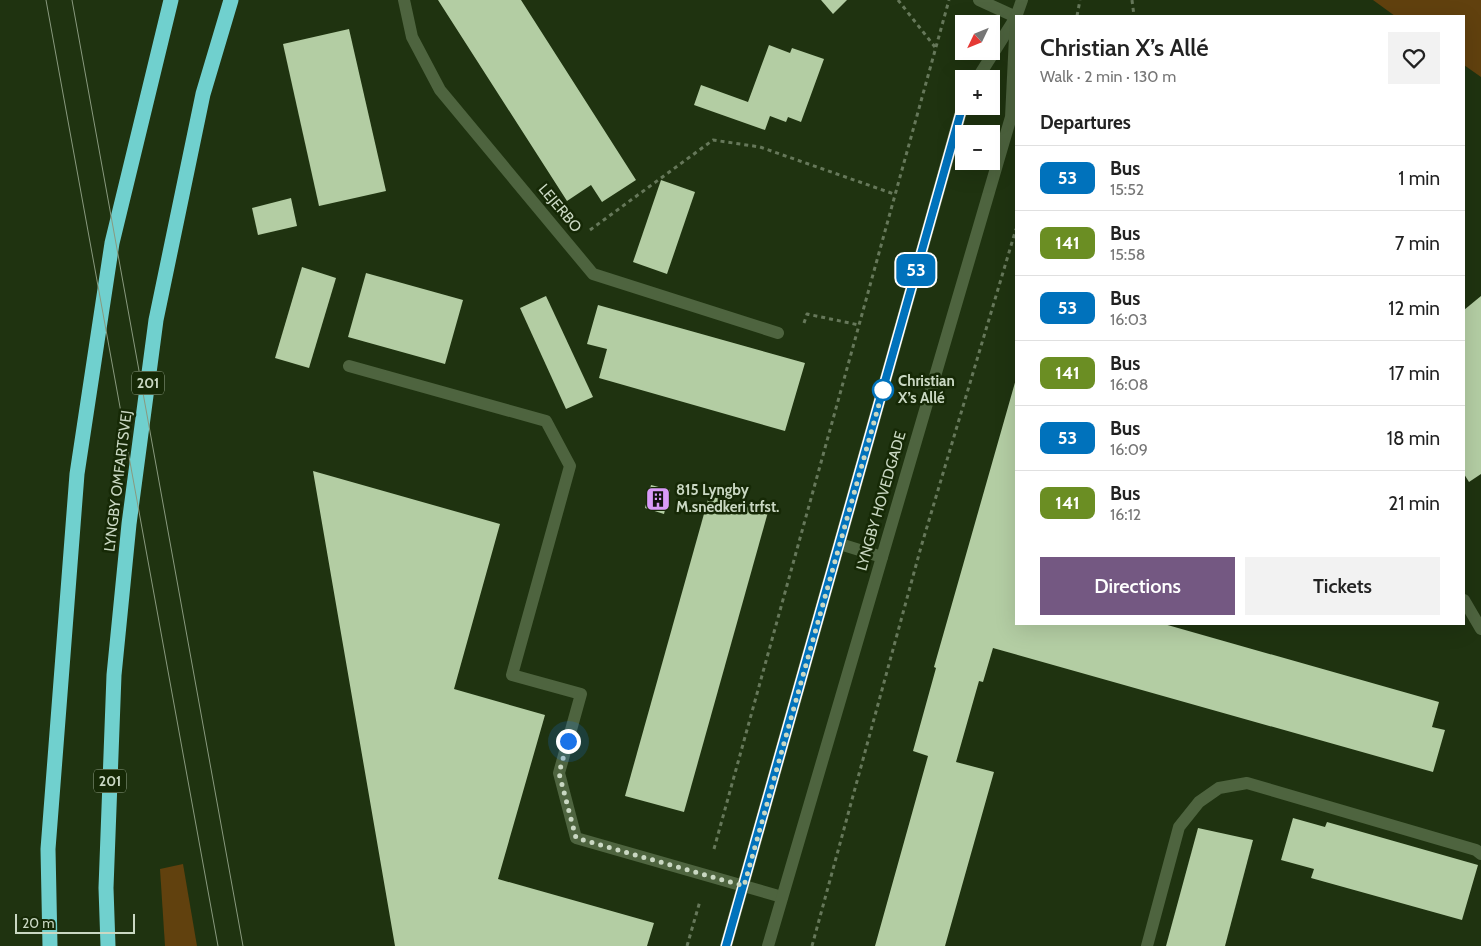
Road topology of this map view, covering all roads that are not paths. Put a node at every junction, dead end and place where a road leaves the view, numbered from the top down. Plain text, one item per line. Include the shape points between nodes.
1 (171, 0) edge
2 (231, 0) edge
3 (404, 0) edge
4 (979, 0) edge
5 (1022, 0) edge
6 (1017, 15) edge
7 (1015, 17) edge
8 (1015, 19) edge
9 (1015, 34) edge
10 (984, 70) edge
11 (960, 115) edge
12 (778, 333) dead end
13 (349, 366) dead end
14 (840, 544) junction
15 (882, 556) junction
16 (1465, 602) edge
17 (1481, 629) edge
18 (1481, 854) edge
19 (744, 886) junction
20 (782, 897) junction
21 (50, 946) edge
22 (108, 946) edge
23 (726, 946) edge
24 (768, 946) edge
25 (1148, 946) edge

1 - 21 highway via 112,244 77,474 48,849
2 - 22 highway, LYNGBY OMFARTSVEJ / 201 via 203,94 156,320 129,524 114,675 106,888
3 - 12 street, LEJERBO via 412,37 440,90 593,274
4 - 7 street
5 - 6 street
8 - 10 street
9 - 15 street, LYNGBY HOVEDGADE via 1010,117
11 - 14 street, LYNGBY HOVEDGADE
13 - 19 street via 546,421 570,466 512,675 581,694 559,773 576,838
14 - 15 street
14 - 19 street, LYNGBY HOVEDGADE
15 - 20 street, LYNGBY HOVEDGADE
16 - 17 street
18 - 25 street via 1247,783 1219,788 1199,802 1179,827
19 - 20 street
19 - 23 street, LYNGBY HOVEDGADE
20 - 24 street, LYNGBY HOVEDGADE

